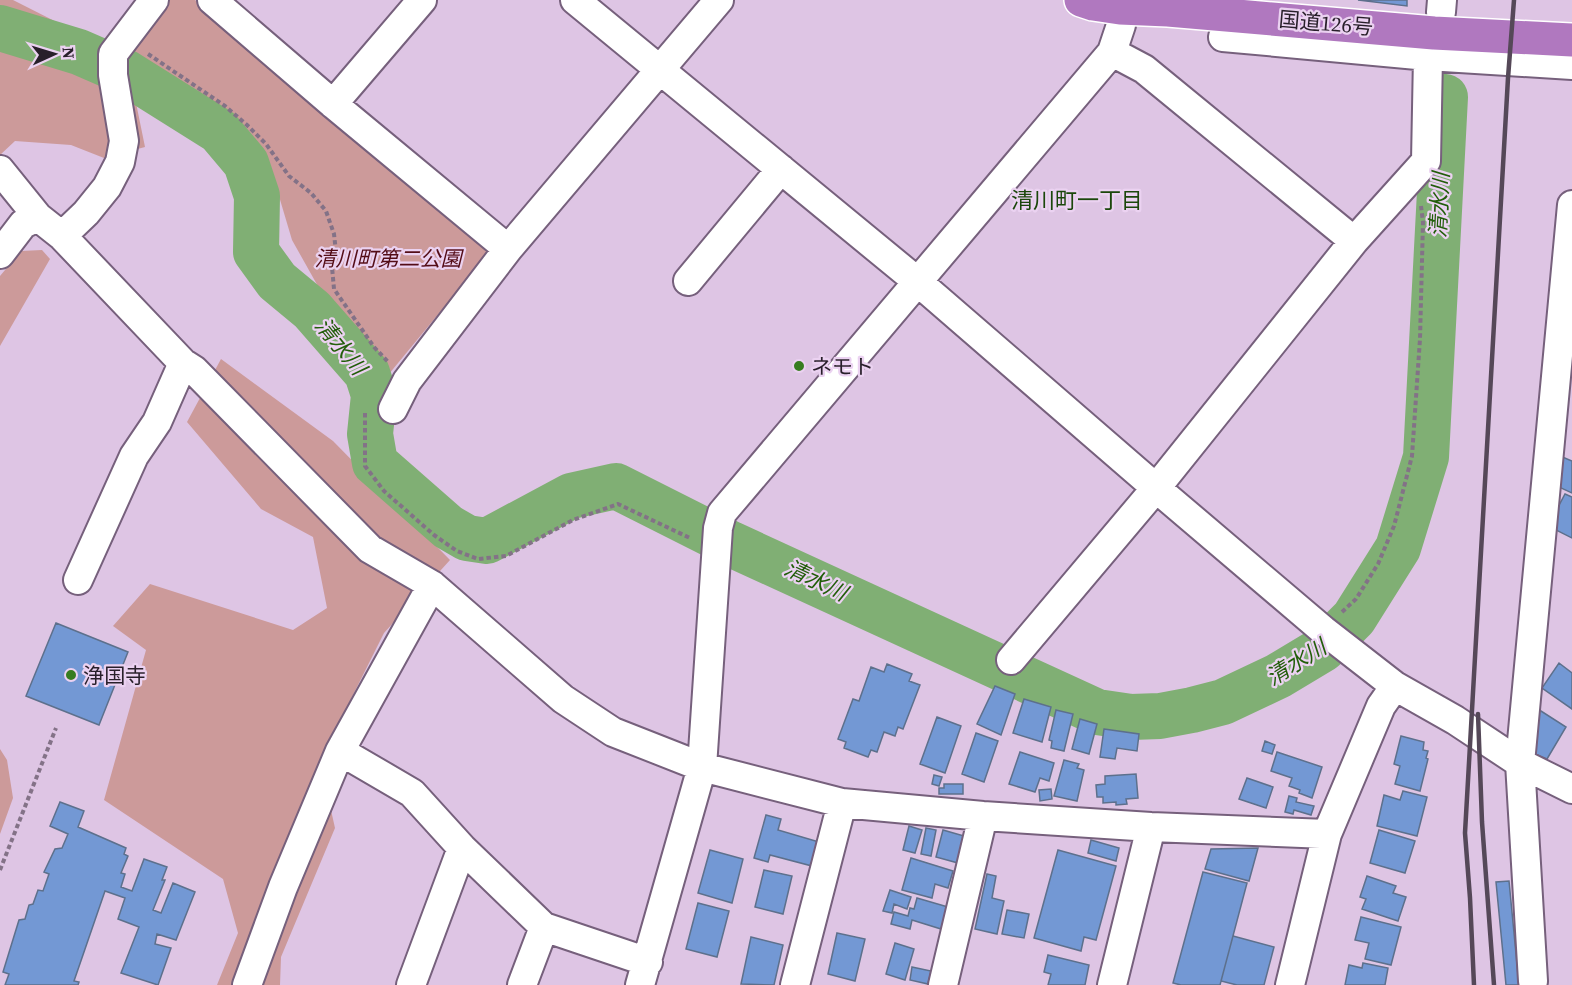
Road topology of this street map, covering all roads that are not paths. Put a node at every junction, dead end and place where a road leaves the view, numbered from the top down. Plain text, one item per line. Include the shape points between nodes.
1 (212, 0) edge
2 (422, 0) edge
3 (575, 0) edge
4 (719, 0) edge
5 (1081, 0) edge
6 (152, 1) edge
7 (1168, 5) edge
8 (1120, 8) junction
9 (1223, 38) dead end
10 (1572, 40) edge
11 (1112, 52) junction
12 (1428, 56) junction
13 (1572, 65) edge
14 (661, 69) junction
15 (333, 104) junction
16 (781, 169) junction
17 (0, 170) edge
18 (1572, 205) edge
19 (38, 217) junction
20 (62, 236) junction
21 (1354, 241) junction
22 (508, 249) junction
23 (0, 254) edge
24 (688, 280) dead end
25 (918, 282) junction
26 (183, 363) junction
27 (393, 409) dead end
28 (1561, 441) edge
29 (1156, 488) junction
30 (78, 580) dead end
31 (432, 585) junction
32 (1011, 660) dead end
33 (1395, 686) junction
34 (340, 751) junction
35 (1520, 763) junction
36 (702, 767) junction
37 (1572, 789) edge
38 (842, 803) junction
39 (983, 816) junction
40 (1151, 827) junction
41 (1327, 834) junction
42 (462, 848) junction
43 (544, 927) junction
44 (644, 974) edge
45 (1533, 981) dead end
46 (247, 985) edge
47 (411, 985) edge
48 (522, 985) edge
49 (795, 985) edge
50 (943, 985) edge
51 (1112, 985) edge
52 (1290, 985) edge

1 - 15 street
2 - 15 street
3 - 14 street
4 - 14 street
5 - 8 highway, 国道126号
6 - 20 street via 117,56 124,141 120,162 86,213
7 - 8 highway, 国道126号
7 - 10 highway, 国道126号 via 1434,33
8 - 11 street via 1121,25
9 - 12 street
11 - 21 street via 1144,69
11 - 25 street
12 - 13 street
12 - 21 street via 1426,161
14 - 16 street
14 - 22 street
15 - 22 street
16 - 24 street
16 - 25 street
17 - 19 street
18 - 28 street
19 - 20 street
19 - 23 street via 23,224
20 - 26 street
21 - 29 street
22 - 27 street via 407,381
25 - 29 street
25 - 36 street via 722,513
26 - 30 street via 158,422 134,456
26 - 31 street via 370,549
28 - 35 street
29 - 32 street
29 - 33 street
31 - 34 street
31 - 36 street via 563,699 613,732
33 - 35 street
33 - 41 street via 1381,706
34 - 42 street via 412,793
34 - 46 street
35 - 37 street
35 - 45 street
36 - 38 street
36 - 44 street
38 - 39 street
38 - 49 street
39 - 40 street
39 - 50 street
40 - 41 street
40 - 51 street
41 - 52 street
42 - 43 street
42 - 47 street
43 - 44 street
43 - 48 street

